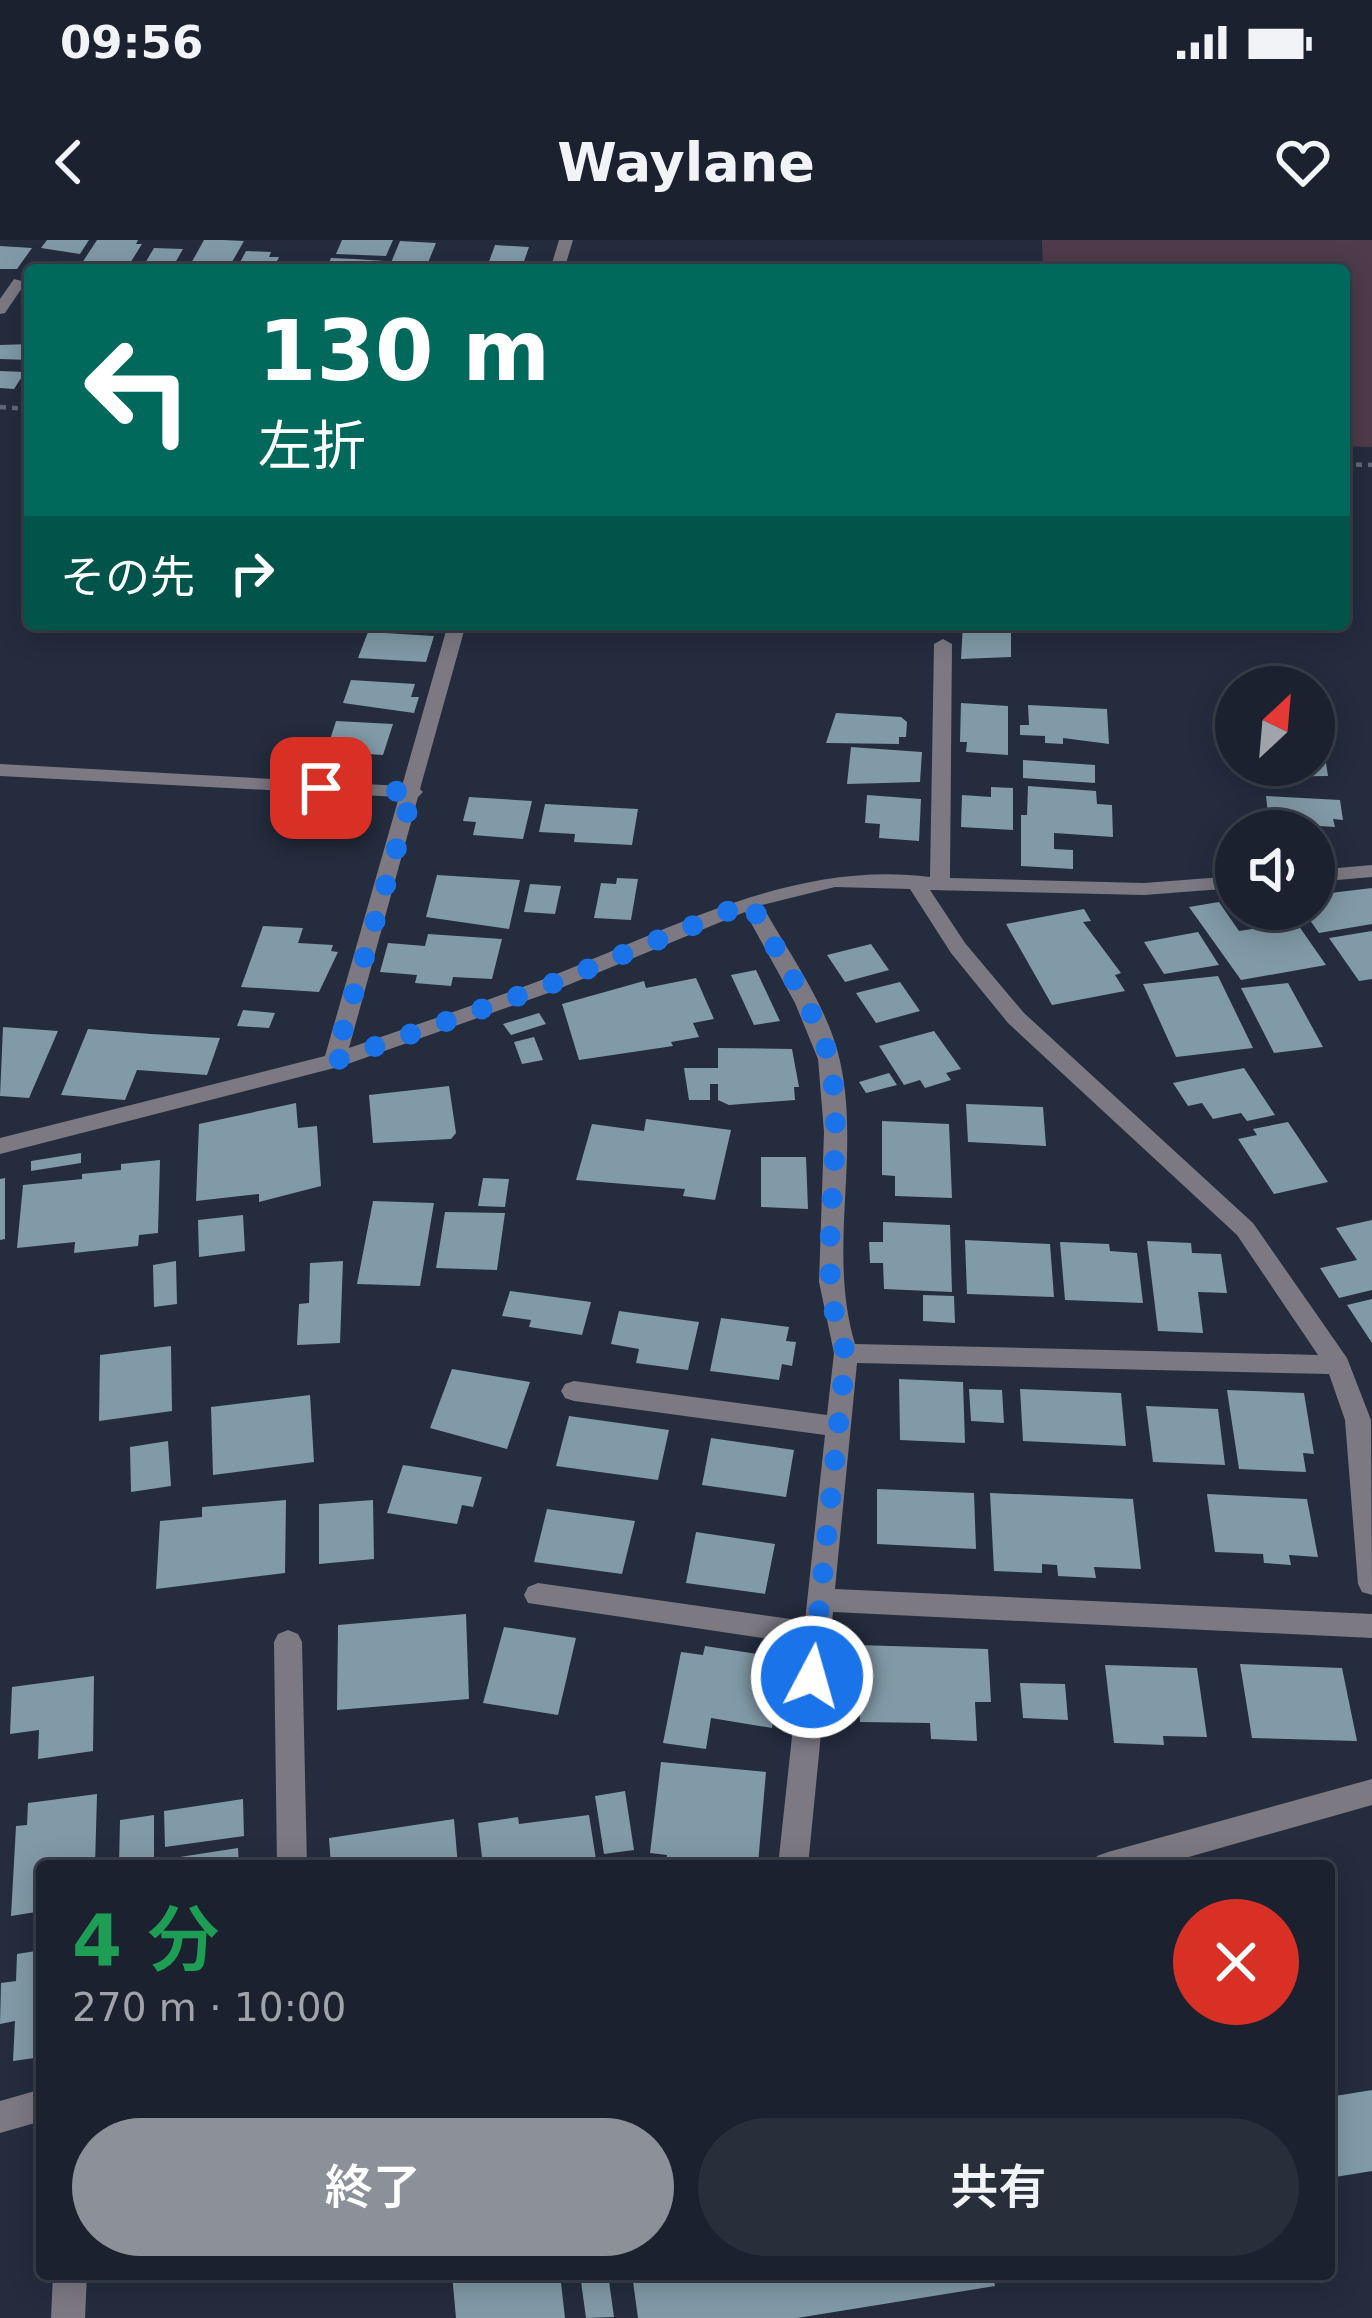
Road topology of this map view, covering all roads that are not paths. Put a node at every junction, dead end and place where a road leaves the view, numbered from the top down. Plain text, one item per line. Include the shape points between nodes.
1 (24, 284) edge
2 (0, 310) edge
3 (455, 630) edge
4 (943, 644) dead end
5 (0, 770) edge
6 (413, 792) junction
7 (1372, 872) edge
8 (1335, 875) edge
9 (914, 880) junction
10 (940, 880) junction
11 (1215, 884) edge
12 (750, 902) junction
13 (334, 1061) junction
14 (0, 1146) edge
15 (846, 1353) junction
16 (1338, 1365) junction
17 (574, 1391) dead end
18 (838, 1427) junction
19 (1372, 1585) edge
20 (538, 1595) dead end
21 (819, 1600) junction
22 (1372, 1626) edge
23 (816, 1634) junction
24 (288, 1642) dead end
25 (1372, 1792) edge
26 (292, 1860) edge
27 (794, 1860) edge
28 (1129, 1860) edge
29 (36, 2107) edge
30 (0, 2117) edge
31 (70, 2280) edge
32 (68, 2318) edge

1 - 2 street
3 - 6 street
4 - 10 street
5 - 6 street
6 - 13 street
7 - 8 street
9 - 10 street
9 - 12 street via 835,881
9 - 16 street via 1016,1018 1246,1229
10 - 11 street via 1144,889
12 - 13 street
12 - 15 street via 829,1056 832,1320
13 - 14 street
15 - 16 street
15 - 18 street
16 - 19 street via 1358,1420
17 - 18 street
18 - 21 street
20 - 23 street
21 - 22 street
21 - 23 street
23 - 27 street
24 - 26 street
25 - 28 street
29 - 30 street
31 - 32 street

